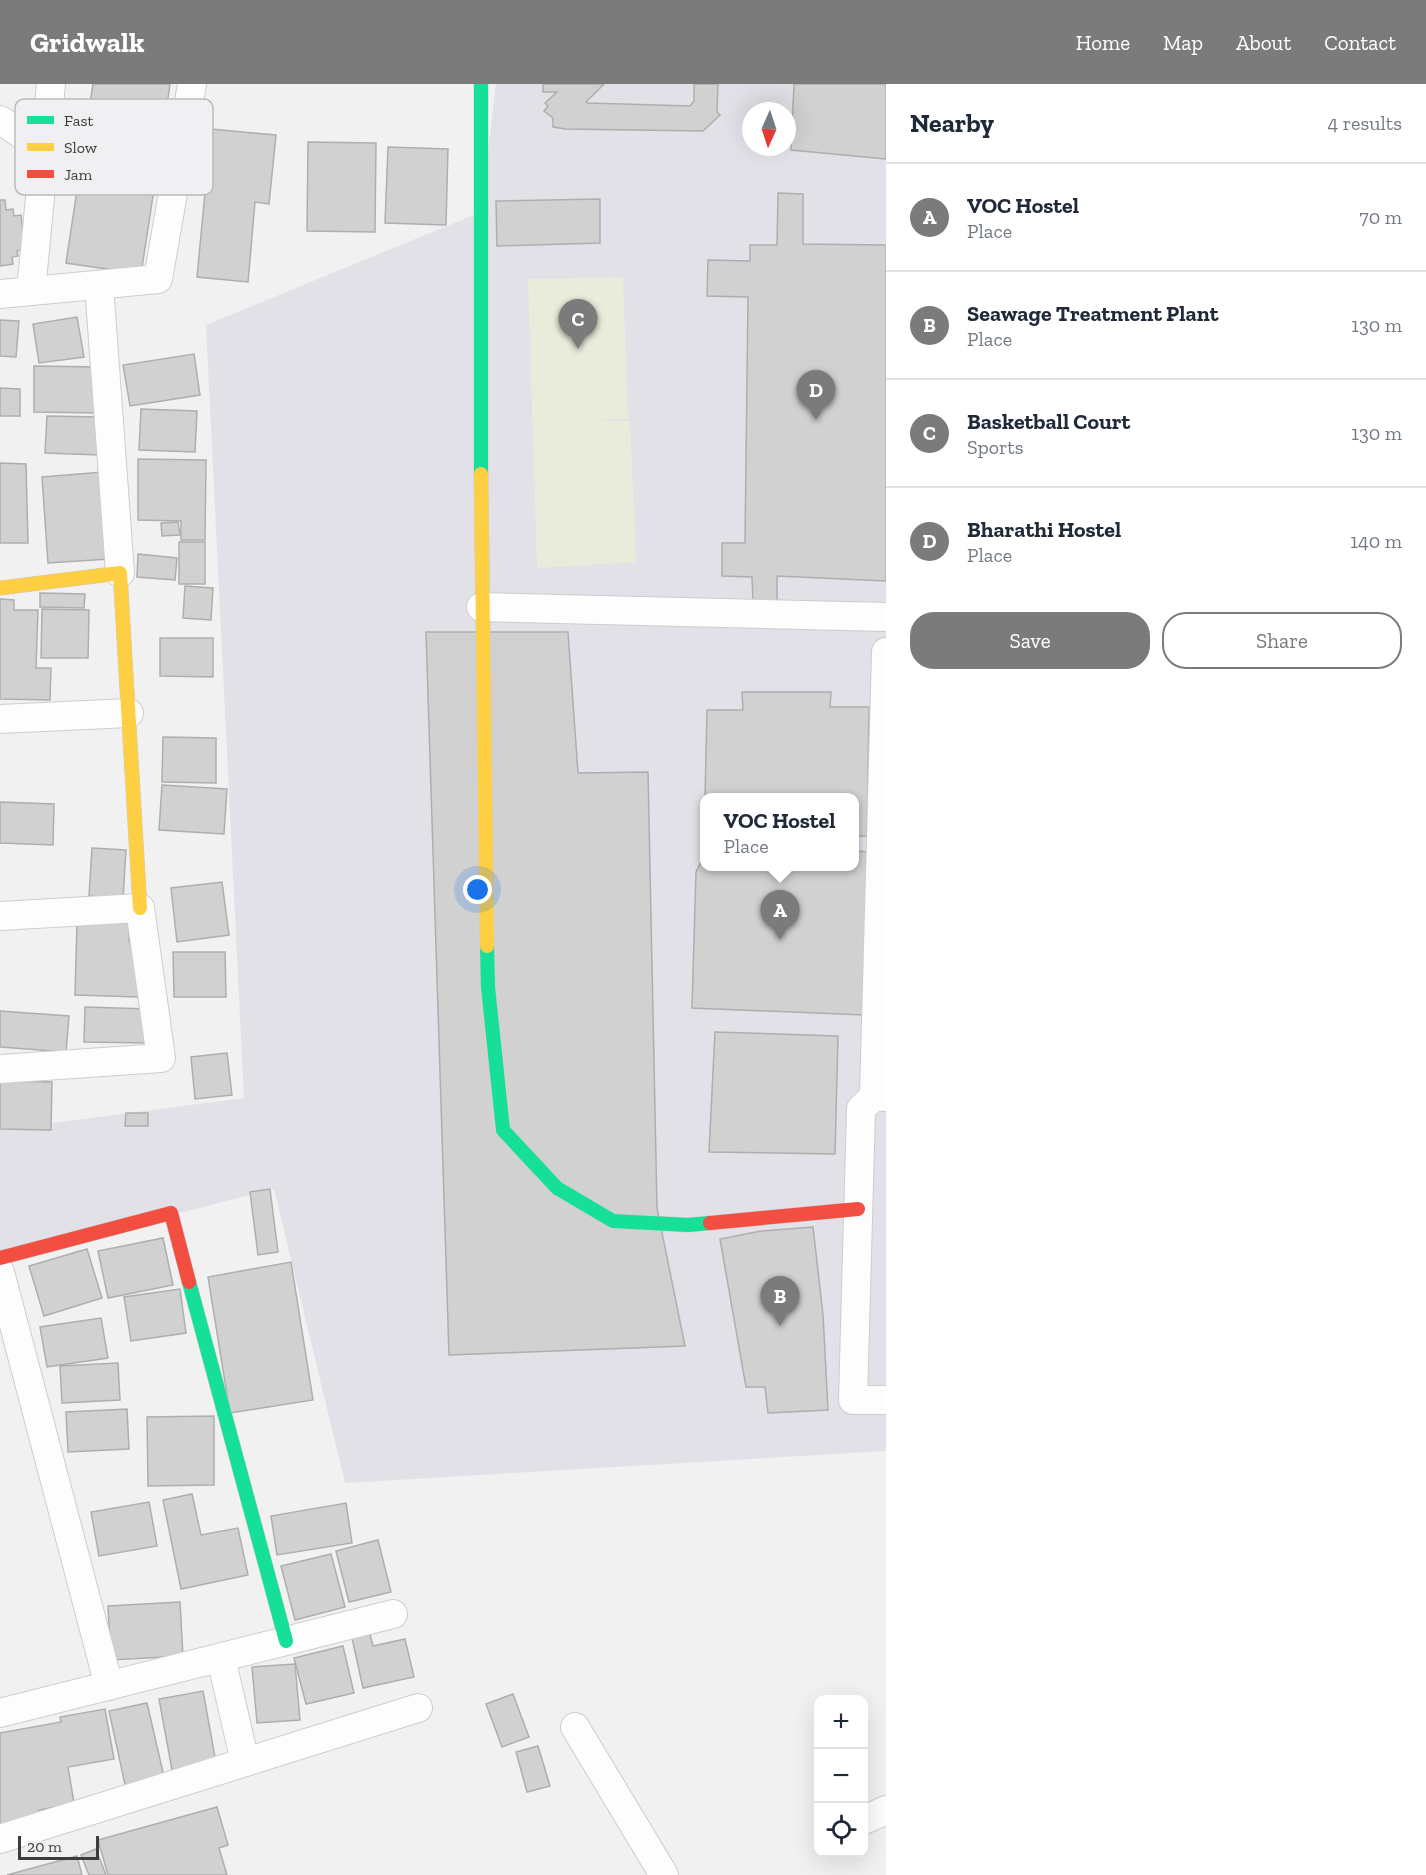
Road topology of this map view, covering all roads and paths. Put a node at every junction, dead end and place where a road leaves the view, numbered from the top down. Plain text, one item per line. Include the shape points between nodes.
1 (51, 84) edge
2 (192, 84) edge
3 (481, 84) edge
4 (49, 99) edge
5 (189, 99) edge
6 (0, 120) edge
7 (15, 130) edge
8 (40, 195) edge
9 (173, 195) edge
10 (99, 285) junction
11 (31, 291) junction
12 (0, 294) edge
13 (120, 573) junction
14 (0, 588) edge
15 (481, 607) junction
16 (886, 616) edge
17 (886, 652) edge
18 (129, 713) junction
19 (0, 719) edge
20 (140, 908) junction
21 (0, 916) edge
22 (0, 1069) edge
23 (880, 1097) edge
24 (858, 1209) junction
25 (0, 1258) edge
26 (0, 1272) edge
27 (886, 1400) edge
28 (393, 1614) dead end
29 (286, 1641) junction
30 (221, 1658) junction
31 (108, 1686) junction
32 (418, 1708) dead end
33 (0, 1713) edge
34 (575, 1727) dead end
35 (245, 1762) junction
36 (886, 1810) edge
37 (868, 1818) edge
38 (0, 1839) edge
39 (664, 1875) edge

1 - 4 street
2 - 5 street
3 - 15 street
6 - 7 street
8 - 11 street
9 - 10 street via 158,279
10 - 11 street
10 - 13 street
11 - 12 street
13 - 14 street
13 - 18 street
15 - 16 street
15 - 24 street via 488,987 503,1130 557,1188 613,1221 688,1225
17 - 23 street
18 - 19 street
18 - 20 street
20 - 21 street
20 - 22 street via 160,1058
23 - 24 street via 861,1109
24 - 27 street via 853,1400
25 - 29 street via 171,1213
26 - 31 street
28 - 29 street
29 - 30 street
30 - 31 street
30 - 35 street
31 - 33 street
32 - 35 street
34 - 39 street
35 - 38 street
36 - 37 street

